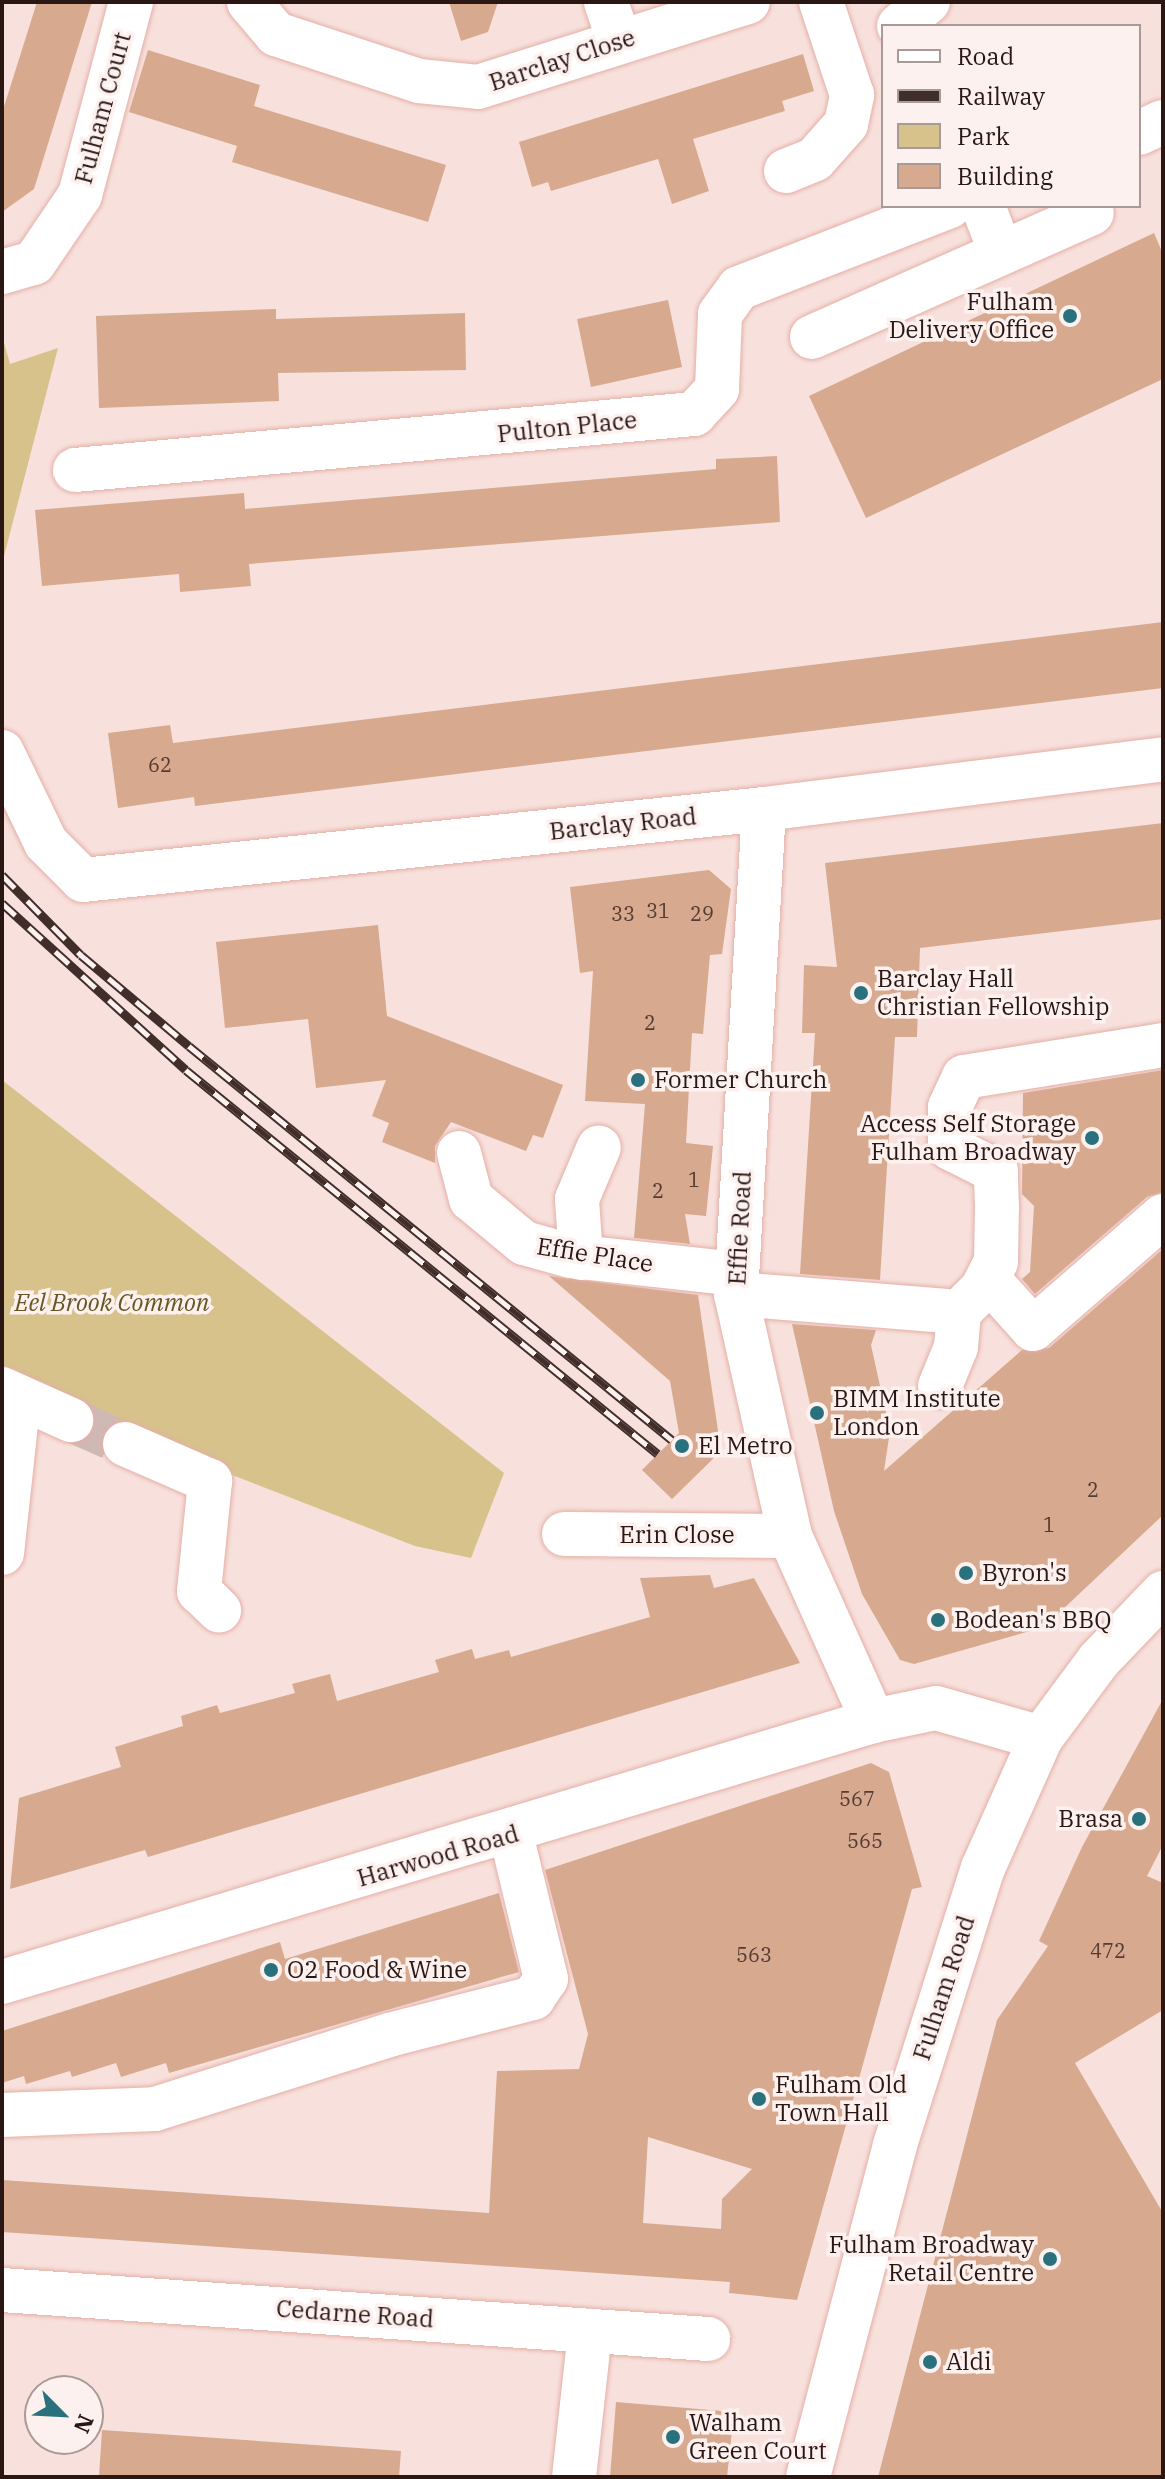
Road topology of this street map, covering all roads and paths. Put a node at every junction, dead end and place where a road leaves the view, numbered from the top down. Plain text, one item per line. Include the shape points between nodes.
1 (131, 2) edge
2 (249, 2) edge
3 (748, 2) edge
4 (821, 2) edge
5 (928, 2) edge
6 (613, 21) edge
7 (901, 24) edge
8 (1163, 122) edge
9 (1141, 132) edge
10 (786, 171) dead end
11 (945, 208) edge
12 (984, 208) edge
13 (1092, 213) dead end
14 (1001, 253) junction
15 (2, 272) edge
16 (812, 337) dead end
17 (75, 470) dead end
18 (2, 752) edge
19 (1163, 759) edge
20 (764, 809) junction
21 (1163, 1045) edge
22 (599, 1147) dead end
23 (459, 1153) dead end
24 (1163, 1216) edge
25 (738, 1252) junction
26 (581, 1258) junction
27 (988, 1279) junction
28 (959, 1312) junction
29 (940, 1386) dead end
30 (11, 1393) edge
31 (71, 1420) tunnel mouth
32 (125, 1444) tunnel mouth
33 (564, 1534) dead end
34 (790, 1536) junction
35 (2, 1553) edge
36 (1163, 1593) edge
37 (219, 1610) dead end
38 (873, 1721) junction
39 (1041, 1738) junction
40 (511, 1834) junction
41 (2, 1982) edge
42 (2, 2115) edge
43 (2, 2290) edge
44 (590, 2331) junction
45 (708, 2339) dead end
46 (574, 2477) edge
47 (808, 2477) edge

1 - 15 street, Fulham Court via 80,195 34,263
2 - 6 street, Barclay Close via 276,34 419,81 478,87
3 - 6 street, Barclay Close
4 - 10 street via 852,95 846,124 815,159
5 - 7 street
8 - 9 street
11 - 17 street, Pulton Place via 739,288 720,314 717,389 694,414
12 - 14 street
13 - 14 street
14 - 16 street
18 - 20 street, Barclay Road via 46,843 83,880
19 - 20 street, Barclay Road
20 - 25 street, Effie Road
21 - 27 street via 964,1077 950,1107 950,1148 996,1171 996,1262
22 - 26 street via 577,1199
23 - 26 street, Effie Place via 471,1199 496,1226 524,1243
24 - 27 street via 1033,1329
25 - 26 street, Effie Place
25 - 28 street, Effie Place
25 - 34 street, Effie Road
27 - 28 street
28 - 29 street via 956,1347
30 - 31 street
30 - 35 street
32 - 37 street via 210,1481 199,1591
33 - 34 street, Erin Close
34 - 38 street, Effie Road
36 - 39 street, Fulham Road via 1099,1660
38 - 39 street, Harwood Road via 936,1708
38 - 40 street, Harwood Road
39 - 47 street, Fulham Road via 983,1868 938,2005
40 - 41 street, Harwood Road
40 - 42 street via 546,1979 533,1998 389,2035 155,2109
43 - 44 street, Cedarne Road
44 - 45 street, Cedarne Road
44 - 46 street

